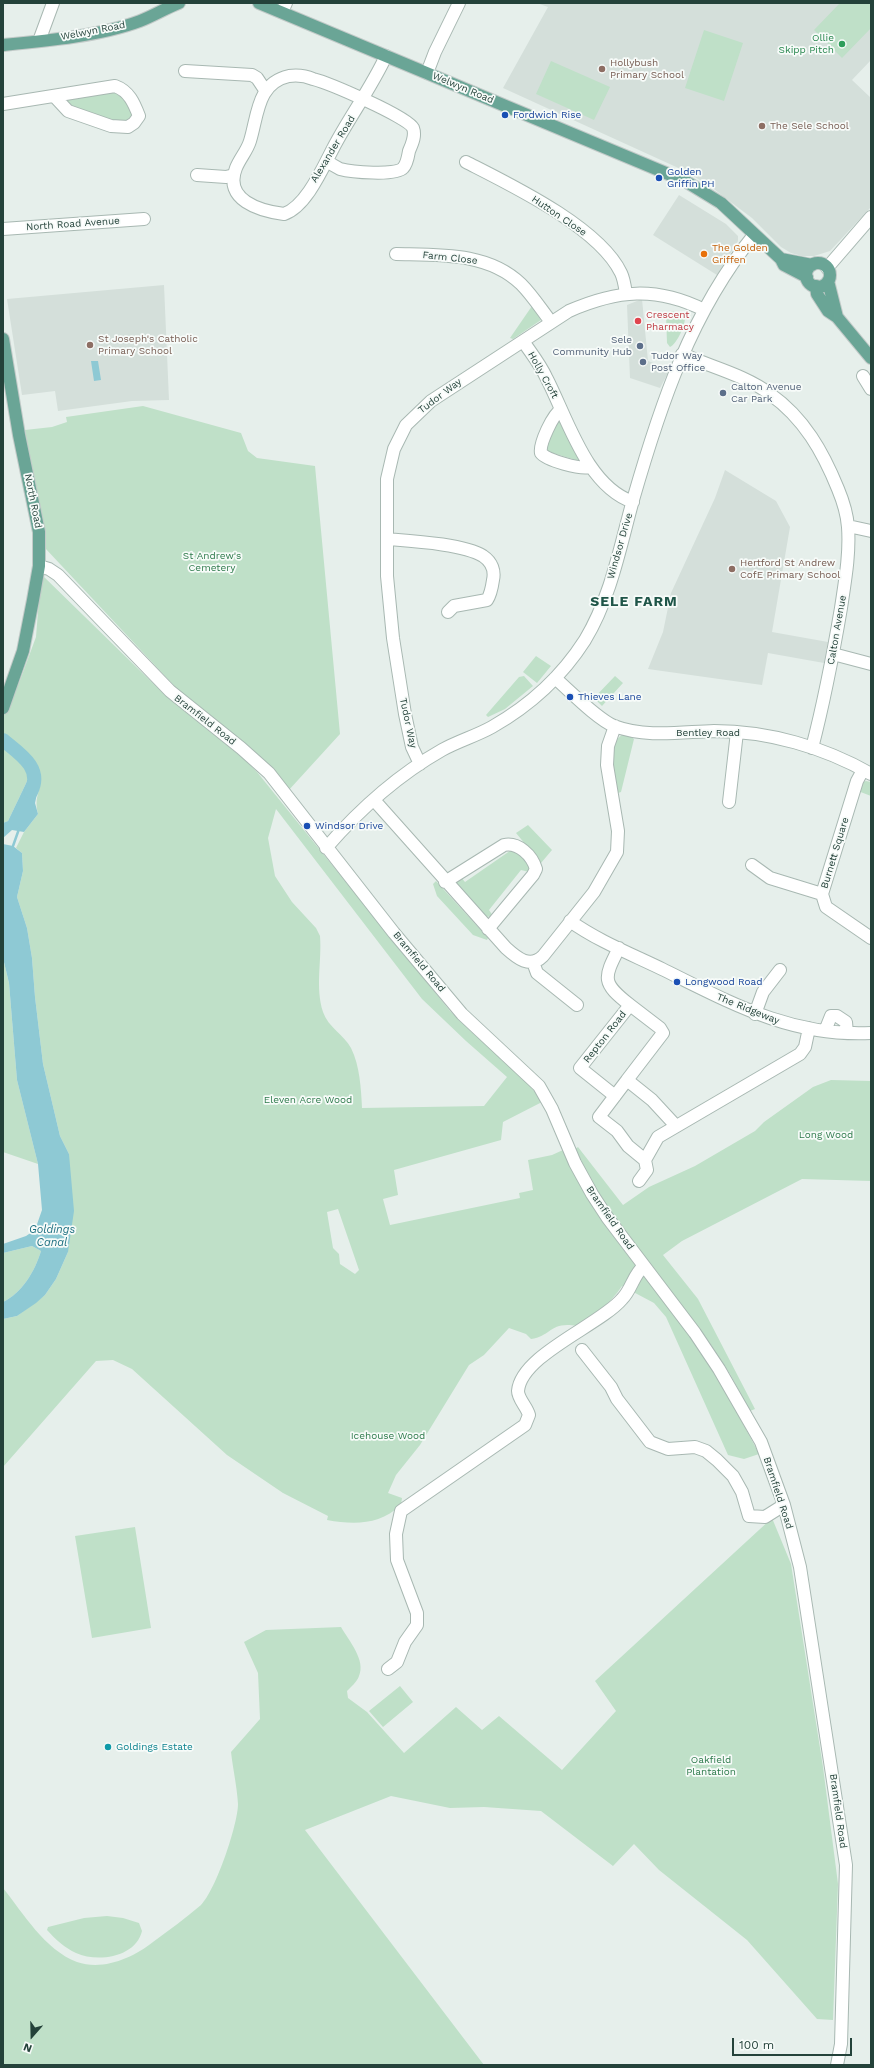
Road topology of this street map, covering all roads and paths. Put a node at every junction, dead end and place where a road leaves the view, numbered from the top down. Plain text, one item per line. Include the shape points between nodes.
1 (53, 3) edge
2 (179, 3) edge
3 (259, 3) edge
4 (458, 3) edge
5 (284, 7) edge
6 (39, 41) junction
7 (3, 45) edge
8 (386, 56) junction
9 (185, 71) dead end
10 (427, 73) junction
11 (265, 90) junction
12 (55, 97) junction
13 (364, 99) junction
14 (3, 104) edge
15 (327, 161) junction
16 (466, 162) dead end
17 (196, 175) dead end
18 (234, 175) junction
19 (871, 218) edge
20 (144, 219) dead end
21 (3, 229) edge
22 (754, 235) junction
23 (396, 254) dead end
24 (781, 259) junction
25 (812, 265) junction
26 (827, 268) junction
27 (807, 277) junction
28 (828, 281) junction
29 (816, 286) junction
30 (626, 294) junction
31 (704, 310) junction
32 (837, 317) junction
33 (551, 322) junction
34 (3, 339) edge
35 (523, 341) junction
36 (682, 354) junction
37 (871, 358) edge
38 (864, 376) dead end
39 (871, 389) edge
40 (561, 410) junction
41 (590, 467) junction
42 (633, 502) junction
43 (848, 526) junction
44 (871, 531) edge
45 (387, 539) junction
46 (39, 566) junction
47 (448, 612) dead end
48 (833, 654) junction
49 (871, 664) edge
50 (555, 678) junction
51 (3, 708) edge
52 (615, 726) junction
53 (737, 732) junction
54 (812, 748) junction
55 (420, 764) junction
56 (867, 772) edge
57 (374, 800) junction
58 (729, 802) dead end
59 (326, 848) junction
60 (752, 865) dead end
61 (445, 882) junction
62 (822, 894) junction
63 (570, 921) junction
64 (488, 929) junction
65 (871, 938) edge
66 (619, 948) junction
67 (533, 962) junction
68 (780, 970) dead end
69 (630, 1005) junction
70 (577, 1006) dead end
71 (755, 1014) junction
72 (809, 1028) junction
73 (871, 1033) edge
74 (627, 1080) junction
75 (615, 1096) junction
76 (676, 1126) junction
77 (645, 1160) junction
78 (639, 1181) dead end
79 (644, 1266) junction
80 (582, 1350) dead end
81 (784, 1505) junction
82 (388, 1669) dead end
83 (837, 2065) edge

1 - 6 street
2 - 6 main road, Welwyn Road via 126,25
3 - 5 main road, Welwyn Road
4 - 10 street via 434,52
5 - 8 main road, Welwyn Road
6 - 7 main road, Welwyn Road
8 - 10 main road, Welwyn Road
8 - 13 street, Alexander Road
9 - 11 street via 252,75
10 - 22 main road, Welwyn Road via 685,181 721,203
11 - 13 street via 279,79 299,75 325,82
11 - 18 street via 260,99 250,142
12 - 12 street via 115,86 130,96 139,116 134,124 128,127 111,126 68,111
12 - 14 street
13 - 15 street, Alexander Road via 336,142
13 - 15 street via 412,126 414,137 403,169 392,172 361,171 340,168
15 - 18 street, Alexander Road via 298,205 284,214 260,209 242,200 234,185
16 - 30 street, Hutton Close via 517,188 597,242 619,268
17 - 18 street
19 - 26 street
20 - 21 street, North Road Avenue
22 - 24 main road, Welwyn Road
22 - 31 street, Windsor Drive via 733,261
23 - 33 street, Farm Close via 434,254 488,262 521,284
24 - 25 main road
24 - 27 main road, Welwyn Road via 784,265
25 - 26 main road via 820,264
25 - 27 main road
26 - 28 main road via 830,277
27 - 29 main road via 812,285
28 - 29 main road
28 - 32 main road
29 - 32 main road via 817,294 828,311
30 - 31 street, Tudor Way via 665,295
30 - 33 street, Tudor Way via 588,303
31 - 36 street, Windsor Drive
32 - 37 main road
33 - 35 street, Tudor Way
34 - 46 main road, North Road via 39,532
35 - 40 street, Holly Croft via 539,365
35 - 45 street, Tudor Way via 431,401 406,425 389,466
36 - 42 street, Windsor Drive via 656,422
36 - 43 street, Calton Avenue via 753,383 788,409 820,448 845,506
38 - 39 street
40 - 41 street, Holly Croft
40 - 41 street, Holly Croft via 554,417 541,443 541,453 547,458 582,468
41 - 42 street, Holly Croft via 621,496
42 - 50 street, Windsor Drive via 612,577 600,609 585,640
43 - 44 street
43 - 48 street, Calton Avenue via 846,573
45 - 47 street via 461,549 483,556 490,563 494,576 492,591 487,600 454,606
45 - 55 street, Tudor Way via 387,576 396,656 409,736
46 - 51 main road, North Road via 22,651
46 - 59 street, Bramfield Road via 58,575 170,691 255,760
48 - 49 street
48 - 54 street, Calton Avenue
50 - 52 street, Bentley Road
50 - 55 street, Windsor Drive via 514,713
52 - 53 street, Bentley Road via 659,734
52 - 63 street via 607,753 608,777 618,830 617,852 594,892
53 - 54 street, Bentley Road via 788,740
53 - 58 street
54 - 56 street, Bentley Road via 844,759
55 - 57 street, Windsor Drive
56 - 62 street, Burnett Square via 857,781
57 - 59 street, Windsor Drive via 348,823
57 - 61 street
59 - 79 street, Bramfield Road via 462,1014 539,1086 592,1194
60 - 62 street via 770,878
61 - 64 street
61 - 64 street via 504,845 518,845 536,869
62 - 65 street, Burnett Square via 826,907
63 - 66 street, The Ridgeway
63 - 67 street via 543,956
64 - 67 street via 516,957 525,962
66 - 69 street, Repton Road via 608,973 608,984 614,993
66 - 71 street, The Ridgeway
67 - 70 street via 537,973
68 - 71 street via 763,992
69 - 74 street via 663,1033
69 - 75 street, Repton Road via 580,1068
71 - 72 street, The Ridgeway
72 - 73 street, The Ridgeway
72 - 76 street via 806,1047 800,1054
74 - 75 street
74 - 76 street via 652,1100
75 - 77 street via 595,1121 617,1131 628,1146
76 - 77 street via 656,1139
77 - 78 street via 647,1170
79 - 81 street, Bramfield Road via 695,1333 741,1406 761,1442
79 - 82 street via 623,1299 552,1349 526,1373 518,1390 529,1415 525,1425 400,1511 396,1534 397,1560 417,1613 417,1625 404,1642 397,1662
80 - 81 street via 612,1387 617,1399 650,1442 668,1449 695,1448 706,1451 733,1476 742,1492 749,1516 765,1517
81 - 83 street, Bramfield Road via 800,1567 846,1865 841,2039

